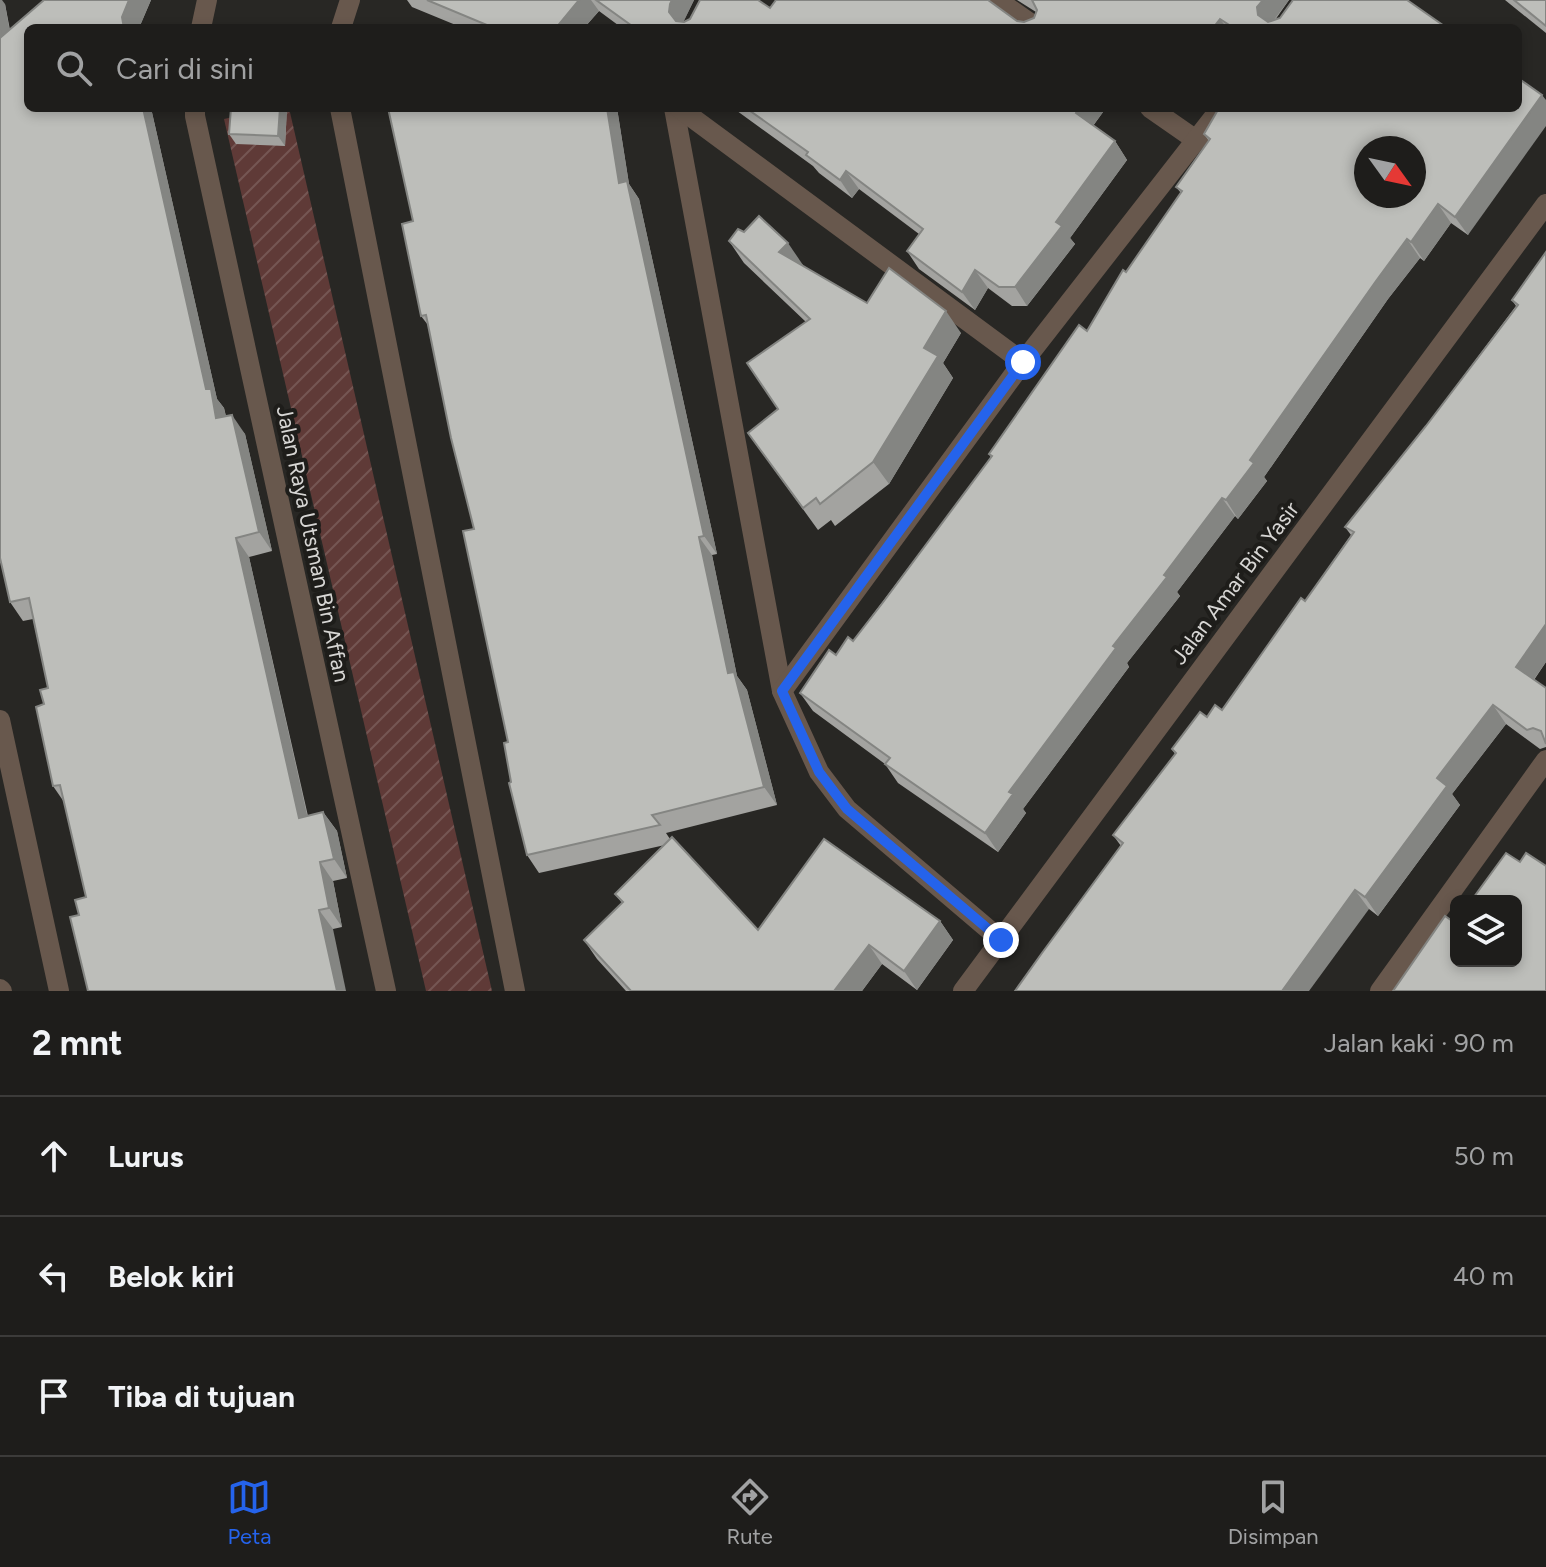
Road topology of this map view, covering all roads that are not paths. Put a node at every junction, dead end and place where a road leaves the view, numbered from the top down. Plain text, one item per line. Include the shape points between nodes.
1 (207, 0) edge
2 (350, 0) edge
3 (997, 0) edge
4 (202, 24) edge
5 (342, 24) edge
6 (1031, 24) edge
7 (196, 112) edge
8 (341, 112) edge
9 (677, 112) edge
10 (681, 112) edge
11 (1156, 112) edge
12 (1218, 112) edge
13 (1196, 140) junction
14 (1546, 204) edge
15 (1023, 362) junction
16 (782, 691) junction
17 (0, 720) edge
18 (1543, 772) edge
19 (1001, 940) junction
20 (59, 991) edge
21 (386, 991) edge
22 (515, 991) edge
23 (963, 991) edge
24 (1380, 991) edge

1 - 4 street
2 - 5 street
3 - 6 street
7 - 21 street, Jalan Raya Utsman Bin Affan
8 - 22 street
9 - 16 street
10 - 15 street
11 - 13 street
12 - 13 street
13 - 15 street
14 - 19 street, Jalan Amar Bin Yasir
15 - 16 street
16 - 19 street via 819,772 847,809
17 - 20 street
18 - 24 street
19 - 23 street, Jalan Amar Bin Yasir

